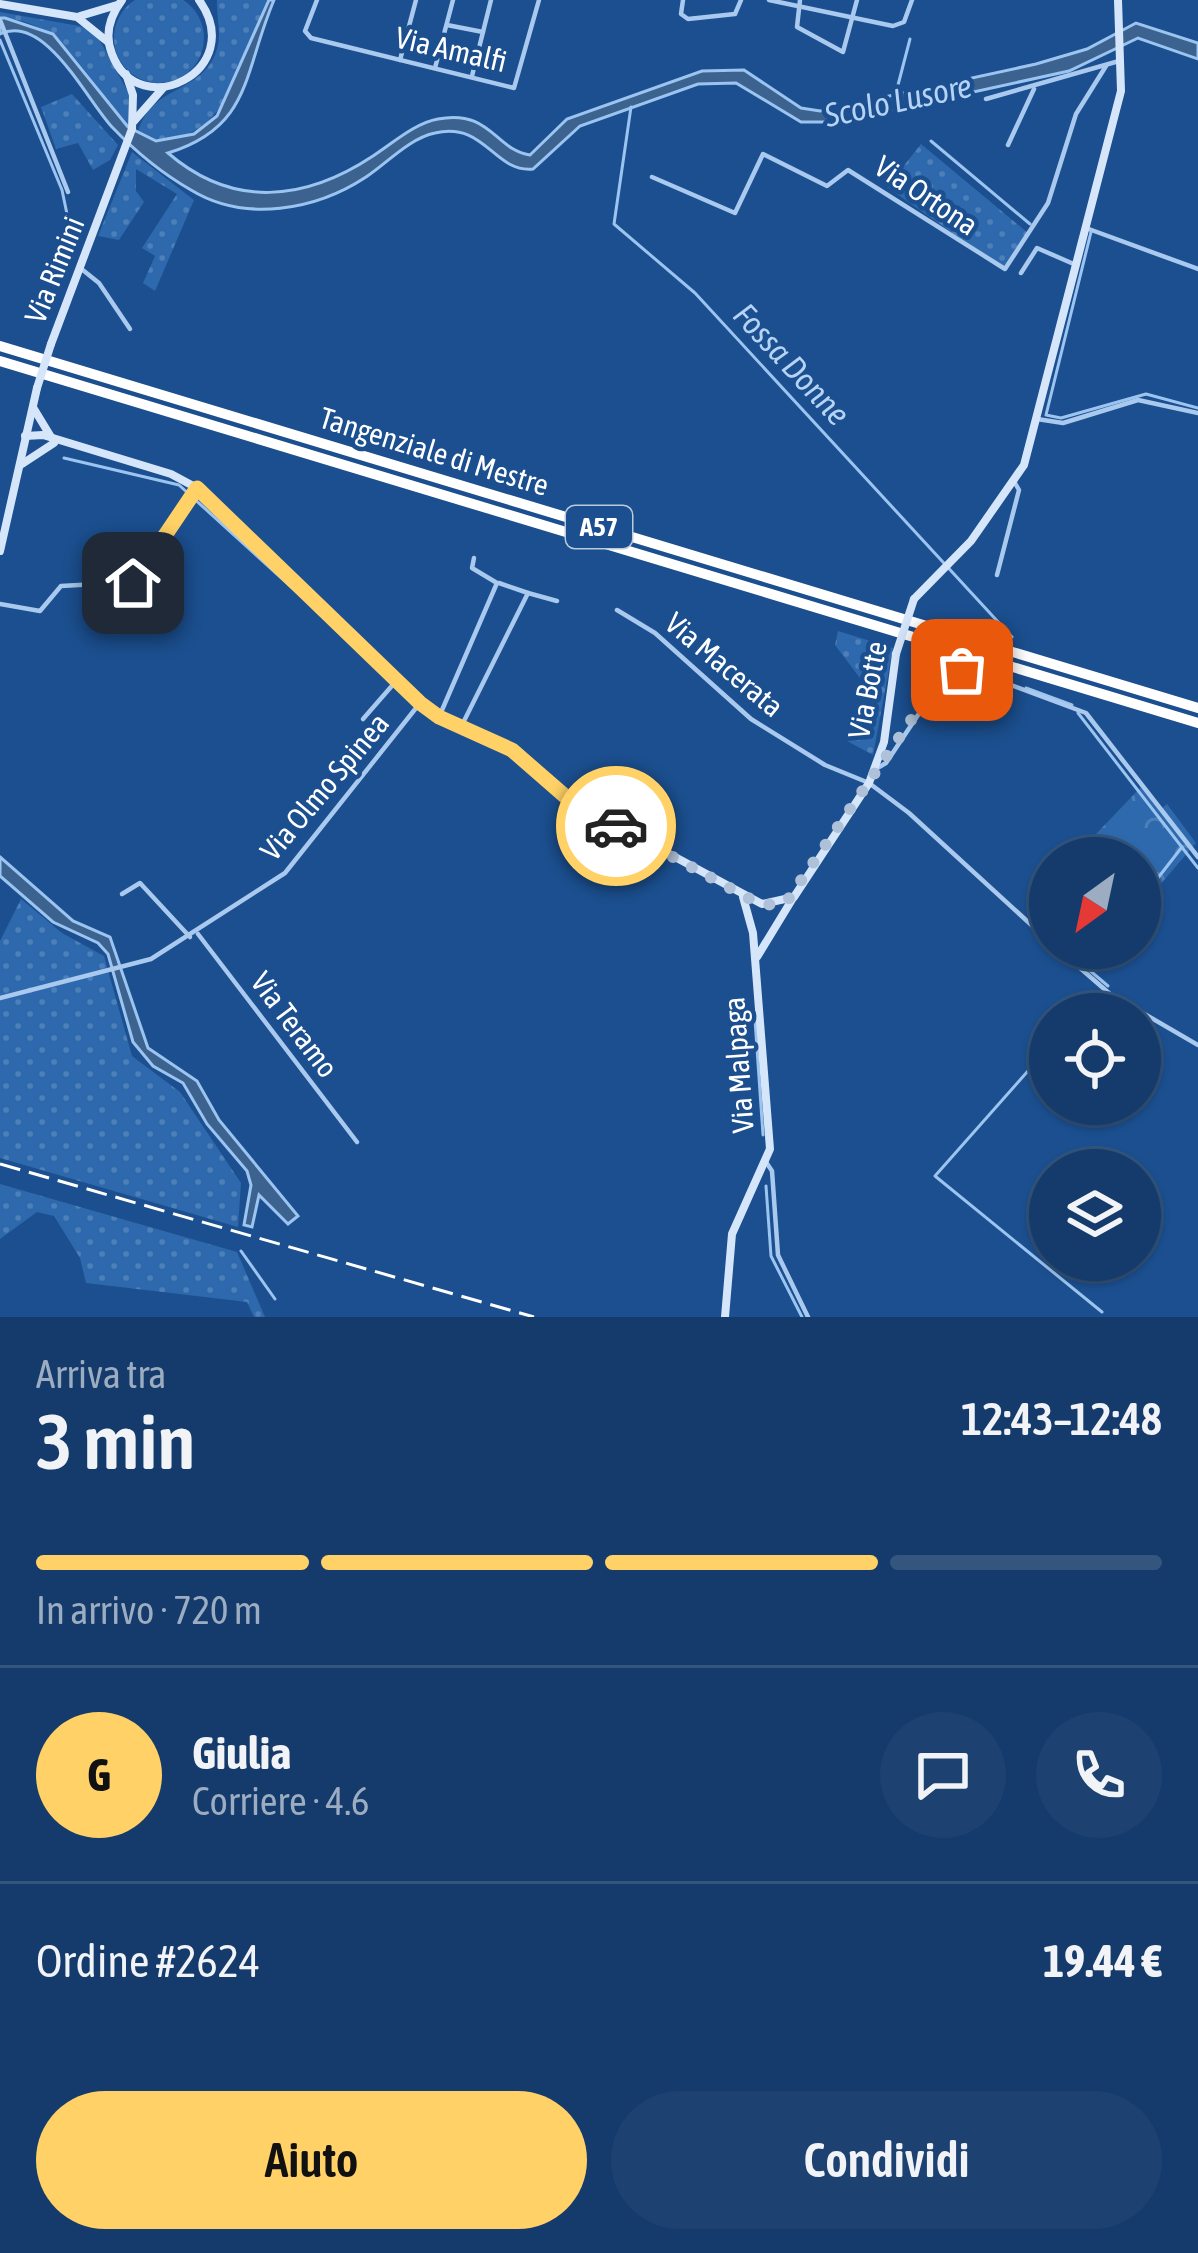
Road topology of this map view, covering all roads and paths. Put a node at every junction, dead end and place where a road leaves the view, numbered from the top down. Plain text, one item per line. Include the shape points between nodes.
1 (199, 0) edge
2 (213, 0) edge
3 (317, 0) edge
4 (416, 0) edge
5 (453, 0) edge
6 (490, 0) edge
7 (539, 0) edge
8 (683, 0) edge
9 (741, 0) edge
10 (769, 0) edge
11 (857, 0) edge
12 (912, 0) edge
13 (1118, 0) edge
14 (120, 2) edge
15 (2, 3) edge
16 (799, 3) edge
17 (76, 17) junction
18 (853, 18) junction
19 (0, 20) edge
20 (211, 22) junction
21 (446, 25) junction
22 (482, 32) junction
23 (109, 43) junction
24 (400, 60) junction
25 (1119, 61) junction
26 (1106, 66) junction
27 (435, 68) junction
28 (126, 74) junction
29 (472, 77) junction
30 (164, 87) junction
31 (1034, 89) junction
32 (986, 99) dead end
33 (132, 126) junction
34 (1008, 145) dead end
35 (652, 178) dead end
36 (68, 192) dead end
37 (1086, 228) junction
38 (1076, 265) junction
39 (79, 267) junction
40 (1198, 268) edge
41 (1021, 272) dead end
42 (130, 328) dead end
43 (0, 346) edge
44 (0, 361) edge
45 (33, 407) junction
46 (1198, 413) edge
47 (1036, 419) junction
48 (25, 437) junction
49 (56, 442) junction
50 (18, 467) junction
51 (1015, 483) junction
52 (194, 492) junction
53 (0, 550) edge
54 (474, 558) dead end
55 (998, 575) dead end
56 (497, 583) junction
57 (528, 593) junction
58 (557, 601) dead end
59 (0, 604) edge
60 (617, 610) dead end
61 (397, 680) junction
62 (420, 703) junction
63 (1198, 708) edge
64 (439, 717) junction
65 (363, 719) dead end
66 (1198, 723) edge
67 (461, 727) junction
68 (874, 770) junction
69 (869, 783) junction
70 (1198, 857) edge
71 (122, 894) dead end
72 (742, 896) junction
73 (794, 897) junction
74 (771, 905) junction
75 (1029, 922) edge
76 (773, 926) junction
77 (753, 934) junction
78 (195, 936) junction
79 (756, 964) junction
80 (1081, 969) edge
81 (0, 998) edge
82 (1198, 1046) edge
83 (356, 1142) dead end
84 (766, 1162) junction
85 (725, 1317) edge
86 (808, 1317) edge

1 - 20 street
2 - 20 street
3 - 24 street, Via Amalfi via 306,34
4 - 24 street
5 - 21 street
6 - 22 street
7 - 29 street, Via Amalfi via 517,86
8 - 9 street via 688,19 735,14
10 - 16 street
11 - 18 street
12 - 18 street via 897,26
13 - 25 street, Via Botte
14 - 17 street
14 - 23 street
15 - 17 street
16 - 18 street
16 - 18 street via 797,27 843,52
17 - 23 street
19 - 36 street
20 - 30 street via 206,60 188,80
21 - 22 street
21 - 27 street
22 - 29 street
23 - 28 street
24 - 27 street, Via Amalfi
25 - 26 street
25 - 37 street, Via Botte via 1121,92
26 - 31 street
26 - 35 street, Via Ortona via 1076,114 1048,203 1005,269 848,170 827,186 763,154 735,213
27 - 29 street, Via Amalfi
28 - 30 street
28 - 33 street
30 - 33 street
31 - 32 street
31 - 34 street
33 - 39 street, Via Rimini
37 - 38 street, Via Botte
37 - 40 street
38 - 41 street via 1037,248
38 - 47 street, Via Botte
39 - 42 street
39 - 45 street, Via Rimini, bridge
43 - 63 highway, Tangenziale di Mestre / A57
44 - 66 highway, Tangenziale di Mestre / A57
45 - 48 street, Via Rimini
45 - 49 street
46 - 47 street via 1144,400 1063,423
47 - 51 street, Via Botte
48 - 49 street
48 - 50 street, Via Rimini
49 - 50 street
49 - 52 street via 171,473
50 - 53 street, Via Rimini
51 - 55 street, Via Botte
51 - 68 street, Via Botte, bridge via 914,599
52 - 59 street via 133,583 61,586 40,611
52 - 61 street
54 - 56 street via 472,568
56 - 57 street
56 - 64 street
57 - 58 street
57 - 67 street
60 - 69 street, Via Macerata via 655,633 751,719
61 - 62 street
61 - 65 street
62 - 64 street
62 - 78 street, Via Olmo Spinea via 292,868
64 - 67 street
67 - 72 street via 512,750 569,799
68 - 69 street, Via Botte
68 - 70 street via 952,671 987,676 1081,711
69 - 73 street, Via Botte
69 - 75 street, Via Macerata
71 - 78 street, Via Teramo via 140,883
72 - 74 street
72 - 77 street, Via Malpaga
73 - 74 street
73 - 76 street, Via Malpaga
74 - 76 street, Via Malpaga
74 - 77 street
76 - 79 street, Via Malpaga
77 - 79 street, Via Malpaga
78 - 81 street, Via Olmo Spinea via 126,966
78 - 83 street, Via Teramo
79 - 84 street, Via Malpaga
80 - 82 street
84 - 85 street, Via Malpaga via 729,1244
84 - 86 street, Via Malpaga via 778,1255

